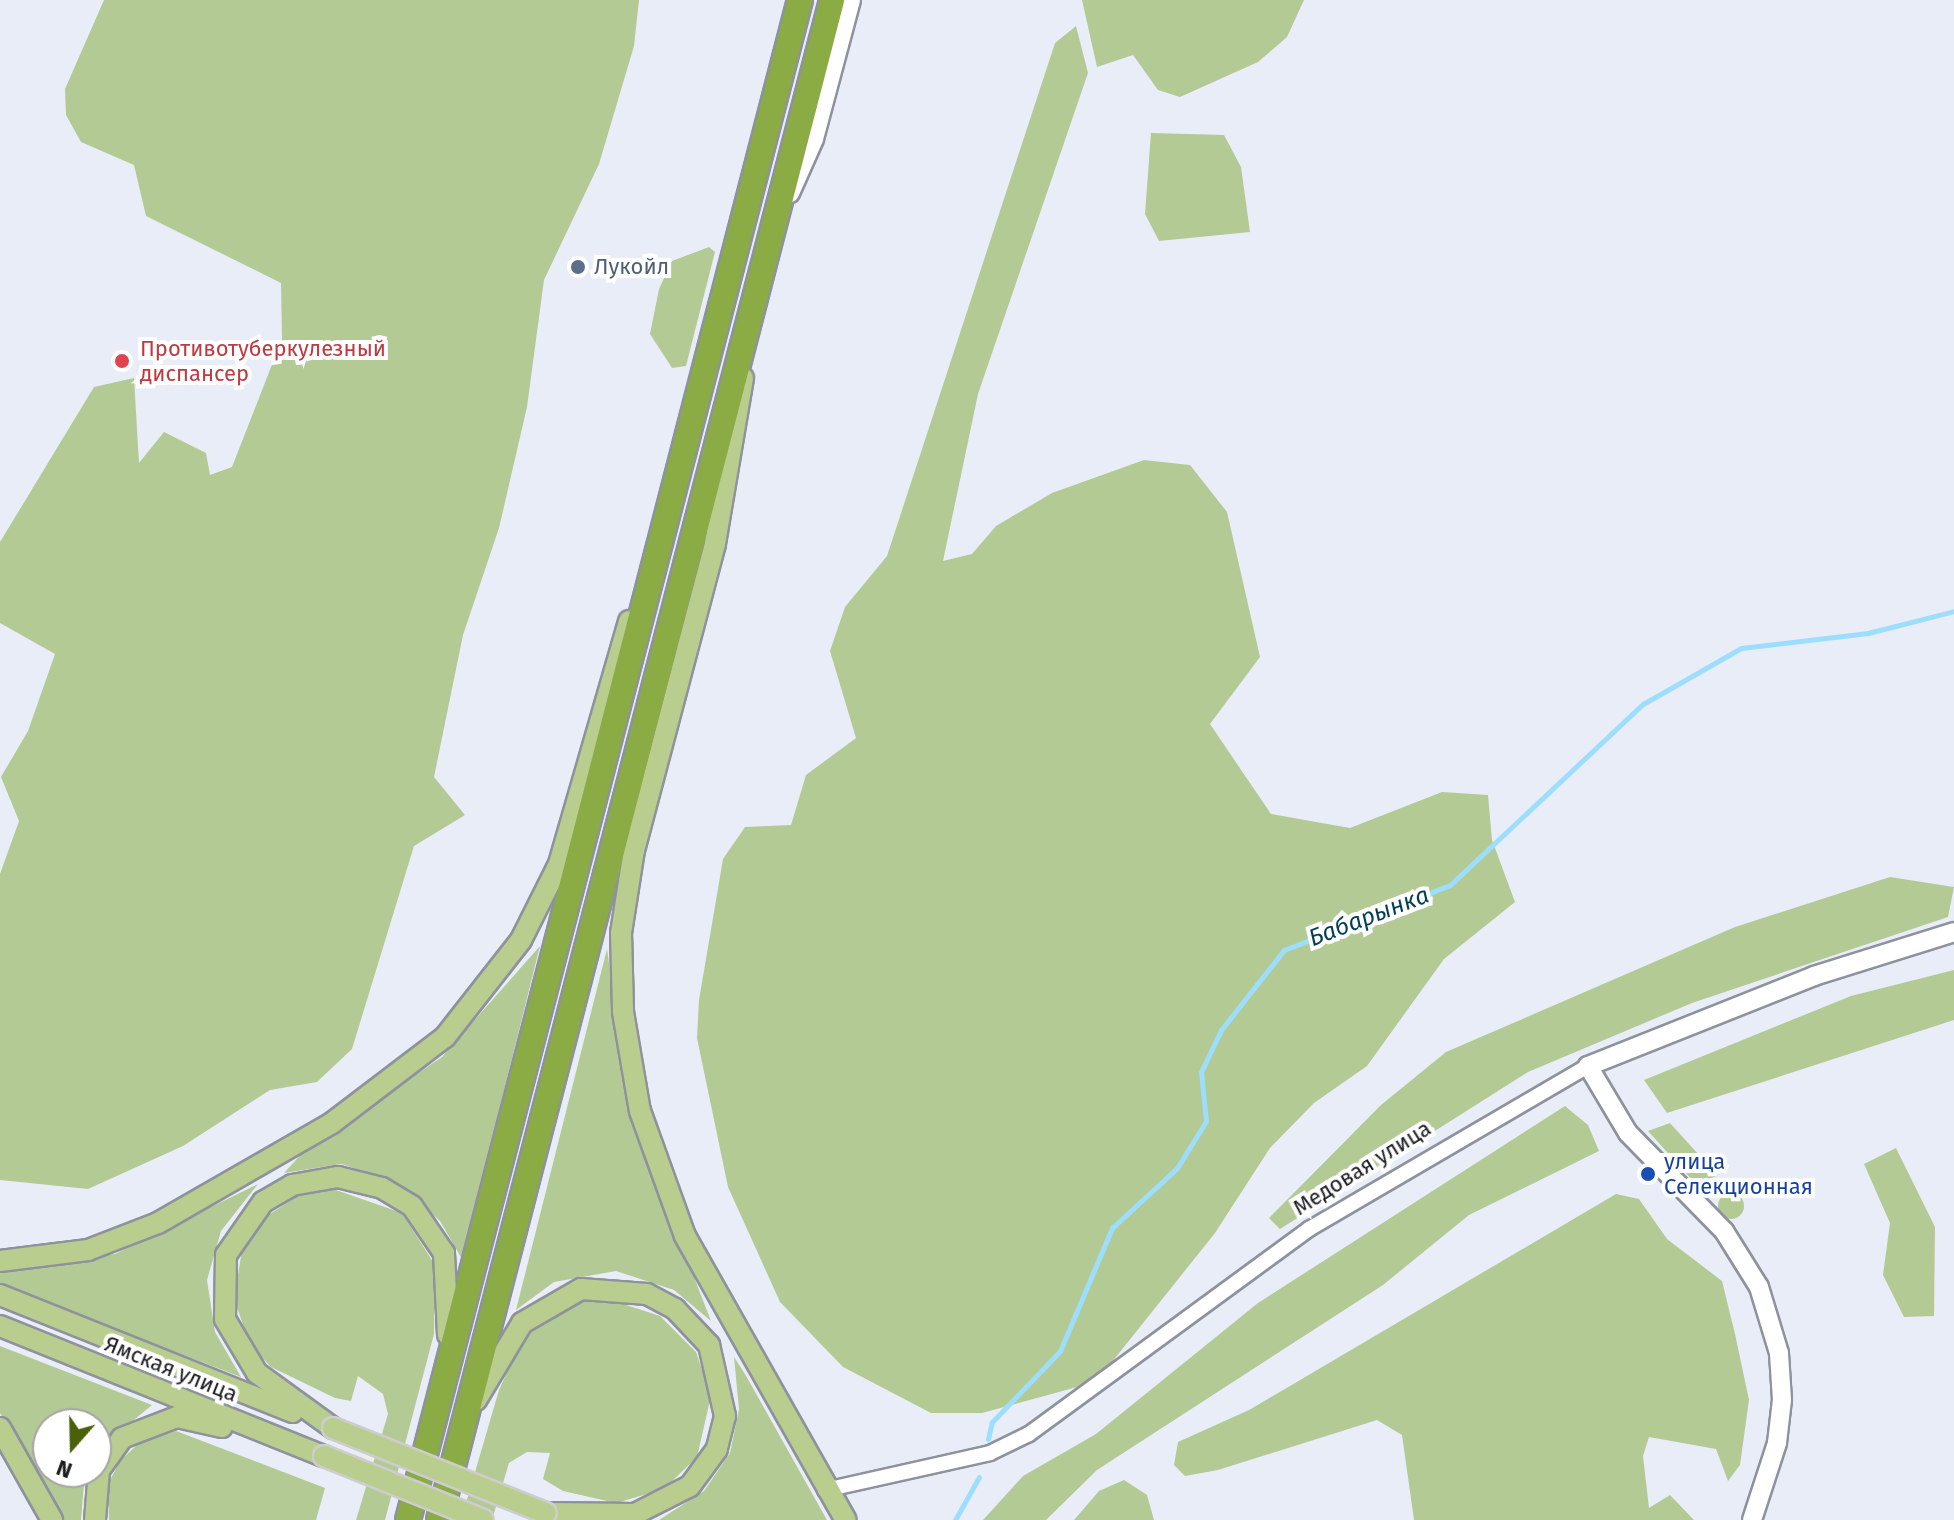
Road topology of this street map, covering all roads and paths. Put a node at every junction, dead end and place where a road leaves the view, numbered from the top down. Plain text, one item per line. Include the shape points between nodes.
1 (800, 0) edge
2 (832, 0) edge
3 (851, 0) edge
4 (779, 217) junction
5 (746, 353) junction
6 (680, 465) junction
7 (1954, 932) edge
8 (1588, 1066) junction
9 (0, 1261) edge
10 (0, 1295) edge
11 (0, 1326) edge
12 (442, 1402) junction
13 (470, 1411) junction
14 (0, 1428) edge
15 (333, 1428) junction
16 (324, 1456) junction
17 (825, 1490) junction
18 (554, 1516) edge
19 (52, 1520) edge
20 (95, 1520) edge
21 (408, 1520) edge
22 (439, 1520) edge
23 (483, 1520) edge
24 (846, 1520) edge
25 (1752, 1520) edge

1 - 6 highway
2 - 4 highway
3 - 4 street via 814,139
4 - 5 highway
5 - 13 highway
5 - 17 main road via 721,516 634,850 621,933 623,1012 640,1111 685,1236
6 - 9 main road via 559,864 521,940 468,1012 363,1103 158,1223 88,1250
6 - 12 highway
7 - 8 street, Медовая улица via 1814,976
8 - 17 street, Медовая улица via 1309,1229 1029,1434 990,1453
8 - 25 street via 1628,1133 1724,1231 1759,1287 1779,1353 1782,1400 1777,1443
10 - 15 main road
11 - 16 main road, Ямская улица
12 - 15 main road via 450,1284 431,1227 382,1188 338,1177 305,1181 263,1202 242,1225 226,1255 221,1290 225,1319 257,1373
12 - 21 highway
13 - 18 main road via 522,1323 572,1292 629,1288 675,1309 701,1333 720,1369 725,1416 700,1475 664,1504 635,1514
13 - 22 highway
14 - 19 main road
15 - 18 main road, bridge
16 - 20 main road via 193,1419 163,1419 135,1429 105,1458 95,1484
16 - 23 main road, bridge
17 - 24 main road

